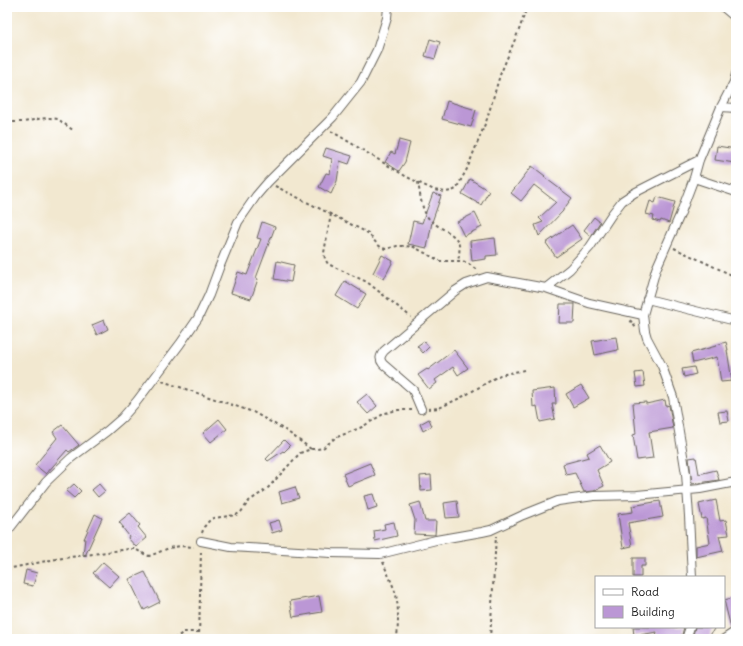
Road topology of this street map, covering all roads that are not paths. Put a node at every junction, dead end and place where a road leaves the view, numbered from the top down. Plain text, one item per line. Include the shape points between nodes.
1 (388, 7) edge
2 (723, 7) edge
3 (736, 18) edge
4 (736, 74) edge
5 (721, 107) junction
6 (736, 108) edge
7 (698, 160) junction
8 (694, 178) junction
9 (736, 192) edge
10 (546, 288) junction
11 (647, 299) junction
12 (643, 315) junction
13 (736, 321) edge
14 (421, 410) road end
15 (736, 482) edge
16 (686, 491) junction
17 (7, 532) edge
18 (201, 544) road end
19 (692, 576) edge
20 (690, 628) edge
21 (736, 631) edge
22 (686, 639) edge
23 (724, 639) edge

1 - 17 street via 377,50 361,82 333,117 268,182 238,222 209,295 198,318 180,344 122,418 70,458 46,482
2 - 3 street
4 - 5 street
5 - 6 street
5 - 7 street
7 - 8 street
7 - 10 street via 622,201 590,247 570,269
8 - 9 street
8 - 11 street via 656,269
10 - 12 street via 589,303
10 - 14 street via 487,277 466,284 384,351 381,361 413,390
11 - 12 street
11 - 13 street
12 - 16 street via 647,338 662,366 673,397 686,474
15 - 16 street
16 - 18 street via 594,496 558,501 482,532 380,554
16 - 19 street
20 - 22 street
21 - 23 street

